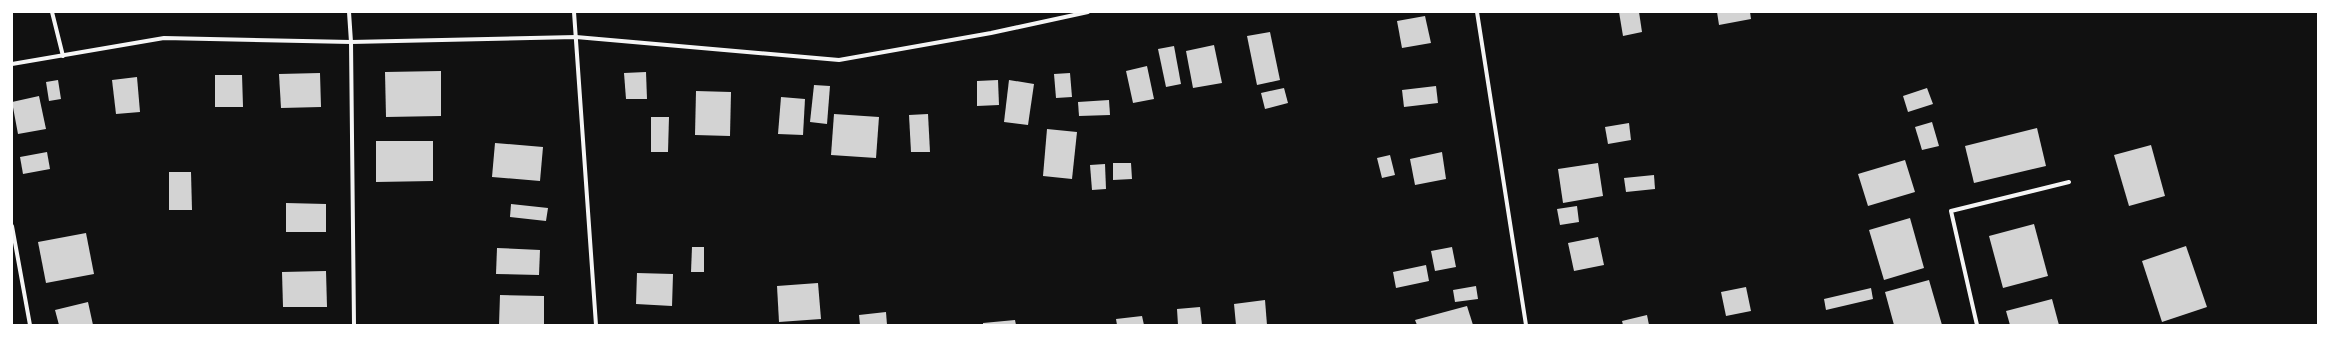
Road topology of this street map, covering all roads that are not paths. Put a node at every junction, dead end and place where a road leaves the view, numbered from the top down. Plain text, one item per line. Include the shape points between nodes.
1 (52, 12) edge
2 (349, 12) edge
3 (574, 12) edge
4 (1088, 12) edge
5 (1477, 12) edge
6 (576, 37) junction
7 (351, 42) junction
8 (63, 56) junction
9 (12, 64) edge
10 (2069, 182) dead end
11 (12, 226) edge
12 (30, 325) edge
13 (354, 325) edge
14 (596, 325) edge
15 (1526, 325) edge
16 (1977, 325) edge

1 - 8 street
2 - 7 street
3 - 6 street
4 - 6 street via 991,33 839,60
5 - 15 street
6 - 7 street
6 - 14 street
7 - 8 street via 164,38
7 - 13 street
8 - 9 street
10 - 16 street via 1951,211
11 - 12 street

